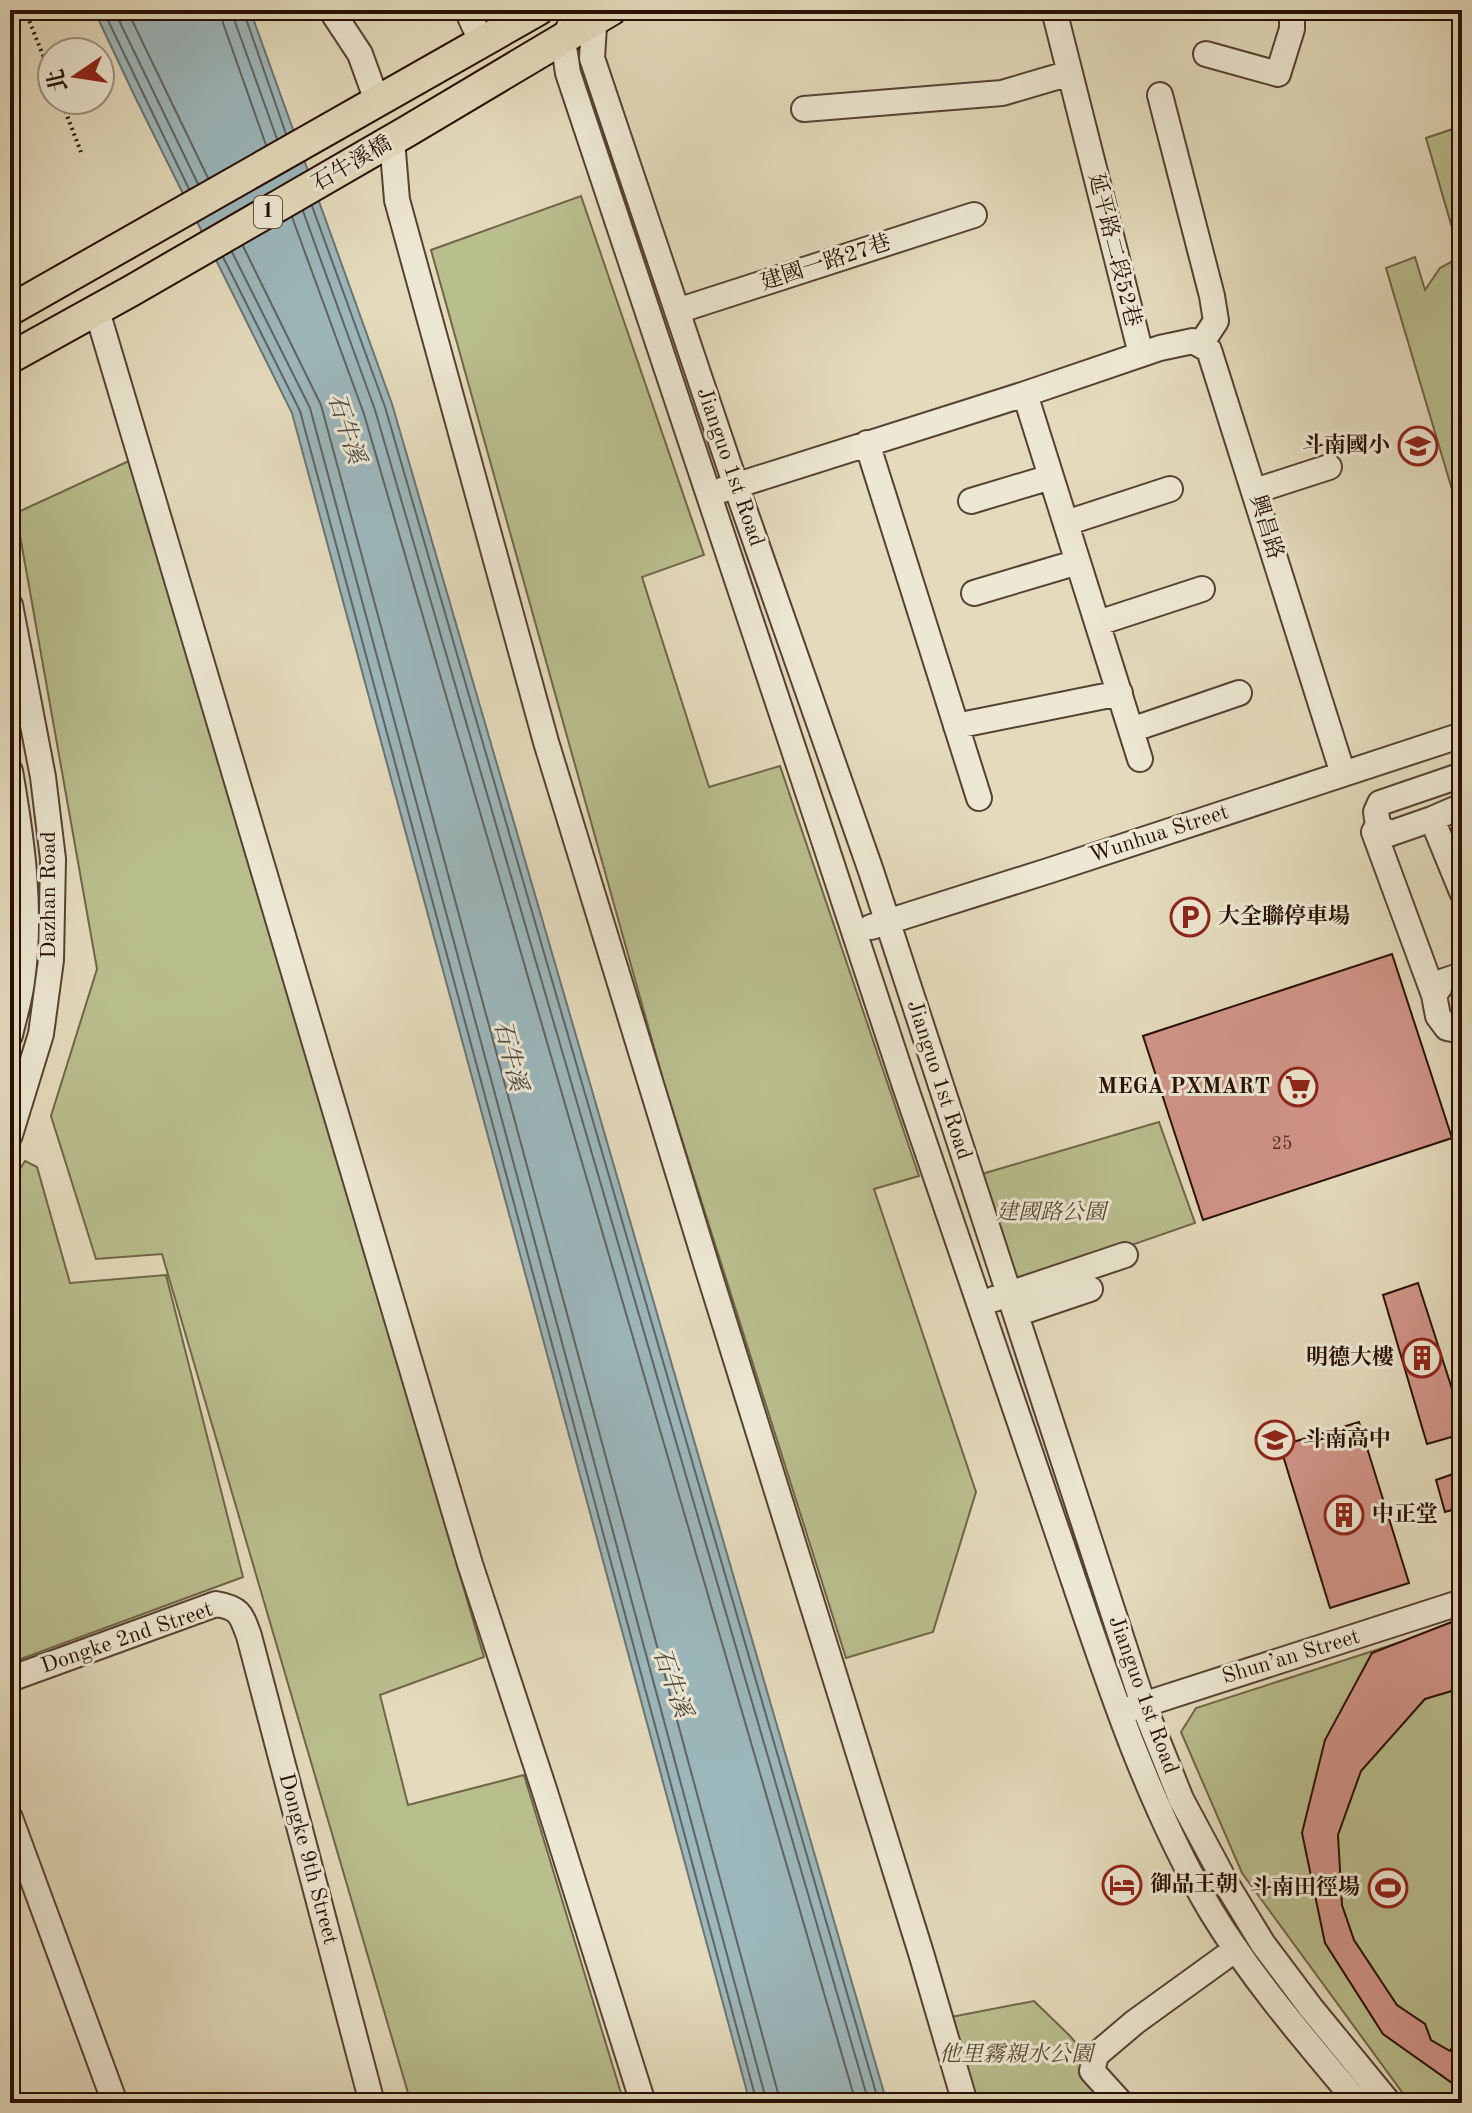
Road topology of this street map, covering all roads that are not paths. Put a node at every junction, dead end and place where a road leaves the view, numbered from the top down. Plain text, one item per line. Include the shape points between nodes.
1 (331, 10) edge
2 (467, 10) edge
3 (538, 10) edge
4 (1054, 10) edge
5 (1292, 10) edge
6 (595, 12) edge
7 (563, 40) junction
8 (481, 41) junction
9 (1206, 54) dead end
10 (1070, 73) junction
11 (1160, 95) dead end
12 (381, 98) junction
13 (804, 109) dead end
14 (399, 136) junction
15 (974, 215) dead end
16 (10, 310) edge
17 (97, 311) junction
18 (677, 311) junction
19 (1201, 344) junction
20 (1141, 354) junction
21 (10, 358) edge
22 (1025, 394) junction
23 (867, 443) junction
24 (1329, 467) dead end
25 (1051, 477) junction
26 (736, 486) junction
27 (1170, 489) dead end
28 (1255, 491) junction
29 (709, 494) junction
30 (971, 501) dead end
31 (1066, 523) junction
32 (1078, 562) junction
33 (1202, 589) dead end
34 (974, 593) dead end
35 (10, 605) edge
36 (1098, 623) junction
37 (1120, 693) junction
38 (1239, 693) dead end
39 (956, 726) junction
40 (1131, 730) junction
41 (1462, 735) edge
42 (1140, 759) dead end
43 (10, 771) edge
44 (1343, 774) junction
45 (1462, 775) edge
46 (979, 798) dead end
47 (1462, 806) edge
48 (1432, 819) junction
49 (1378, 825) junction
50 (1462, 892) edge
51 (887, 922) junction
52 (856, 933) junction
53 (1462, 975) edge
54 (1462, 987) edge
55 (1434, 995) junction
56 (1462, 1018) edge
57 (1462, 1031) edge
58 (10, 1035) edge
59 (10, 1135) edge
60 (1125, 1255) dead end
61 (1090, 1289) dead end
62 (979, 1304) junction
63 (1012, 1304) junction
64 (1462, 1602) edge
65 (242, 1615) joint
66 (10, 1679) edge
67 (1132, 1708) junction
68 (10, 1818) edge
69 (1236, 1949) junction
70 (115, 2103) edge
71 (372, 2103) edge
72 (643, 2103) edge
73 (965, 2103) edge
74 (1121, 2103) edge
75 (1358, 2103) edge
76 (1389, 2103) edge

1 - 12 street
2 - 8 street
3 - 8 main road, 1
4 - 10 street, 延平路二段52巷
5 - 9 street via 1292,29 1278,74
6 - 7 main road, 1
6 - 18 street, Jianguo 1st Road via 592,58
7 - 14 main road, 1
7 - 29 street, Jianguo 1st Road via 568,73
8 - 12 main road, 1
10 - 13 street via 1002,93
10 - 20 street, 延平路二段52巷
11 - 19 street via 1212,296 1216,321
12 - 16 main road, 石牛溪橋 / 1
14 - 17 main road, 石牛溪橋 / 1
14 - 73 street via 397,200 546,742
15 - 18 street, 建國一路27巷
17 - 21 main road, 1
17 - 72 street via 470,1564
18 - 26 street, Jianguo 1st Road
19 - 20 street via 1193,341
19 - 28 street, 興昌路 via 1209,350
20 - 22 street, 延平路二段52巷
22 - 23 street, 延平路二段52巷
22 - 25 street
23 - 26 street, 延平路二段52巷
23 - 39 street
24 - 28 street
25 - 30 street
25 - 31 street
26 - 29 street, 延平路二段52巷
26 - 51 street, Jianguo 1st Road
27 - 31 street
28 - 44 street, 興昌路
29 - 52 street, Jianguo 1st Road
31 - 32 street
32 - 34 street
32 - 36 street
33 - 36 street
35 - 59 street, Dazhan Road via 53,859 51,960 41,1034
36 - 37 street
37 - 39 street
37 - 40 street
38 - 40 street
39 - 46 street
40 - 42 street
41 - 44 street, Wunhua Street
43 - 58 street, Dazhan Road via 26,905 22,981
44 - 51 street, Wunhua Street
45 - 49 street via 1380,803
47 - 48 street
48 - 49 street via 1389,834
48 - 50 street
49 - 55 street via 1374,832
51 - 52 street, Wunhua Street
51 - 63 street, Jianguo 1st Road
52 - 62 street, Jianguo 1st Road
53 - 55 street via 1444,981
54 - 56 street via 1450,1007
55 - 57 street via 1447,1028
60 - 63 street
61 - 63 street
62 - 63 street
62 - 67 street, Jianguo 1st Road
63 - 67 street, Jianguo 1st Road
64 - 67 street, Shun’an Street
65 - 66 street, Dongke 2nd Street via 216,1604
65 - 71 street, Dongke 9th Street
67 - 69 street, Jianguo 1st Road via 1168,1828
67 - 76 street, Jianguo 1st Road via 1263,1944
68 - 70 street
69 - 74 street via 1096,2055 1092,2071
69 - 75 street, Jianguo 1st Road

